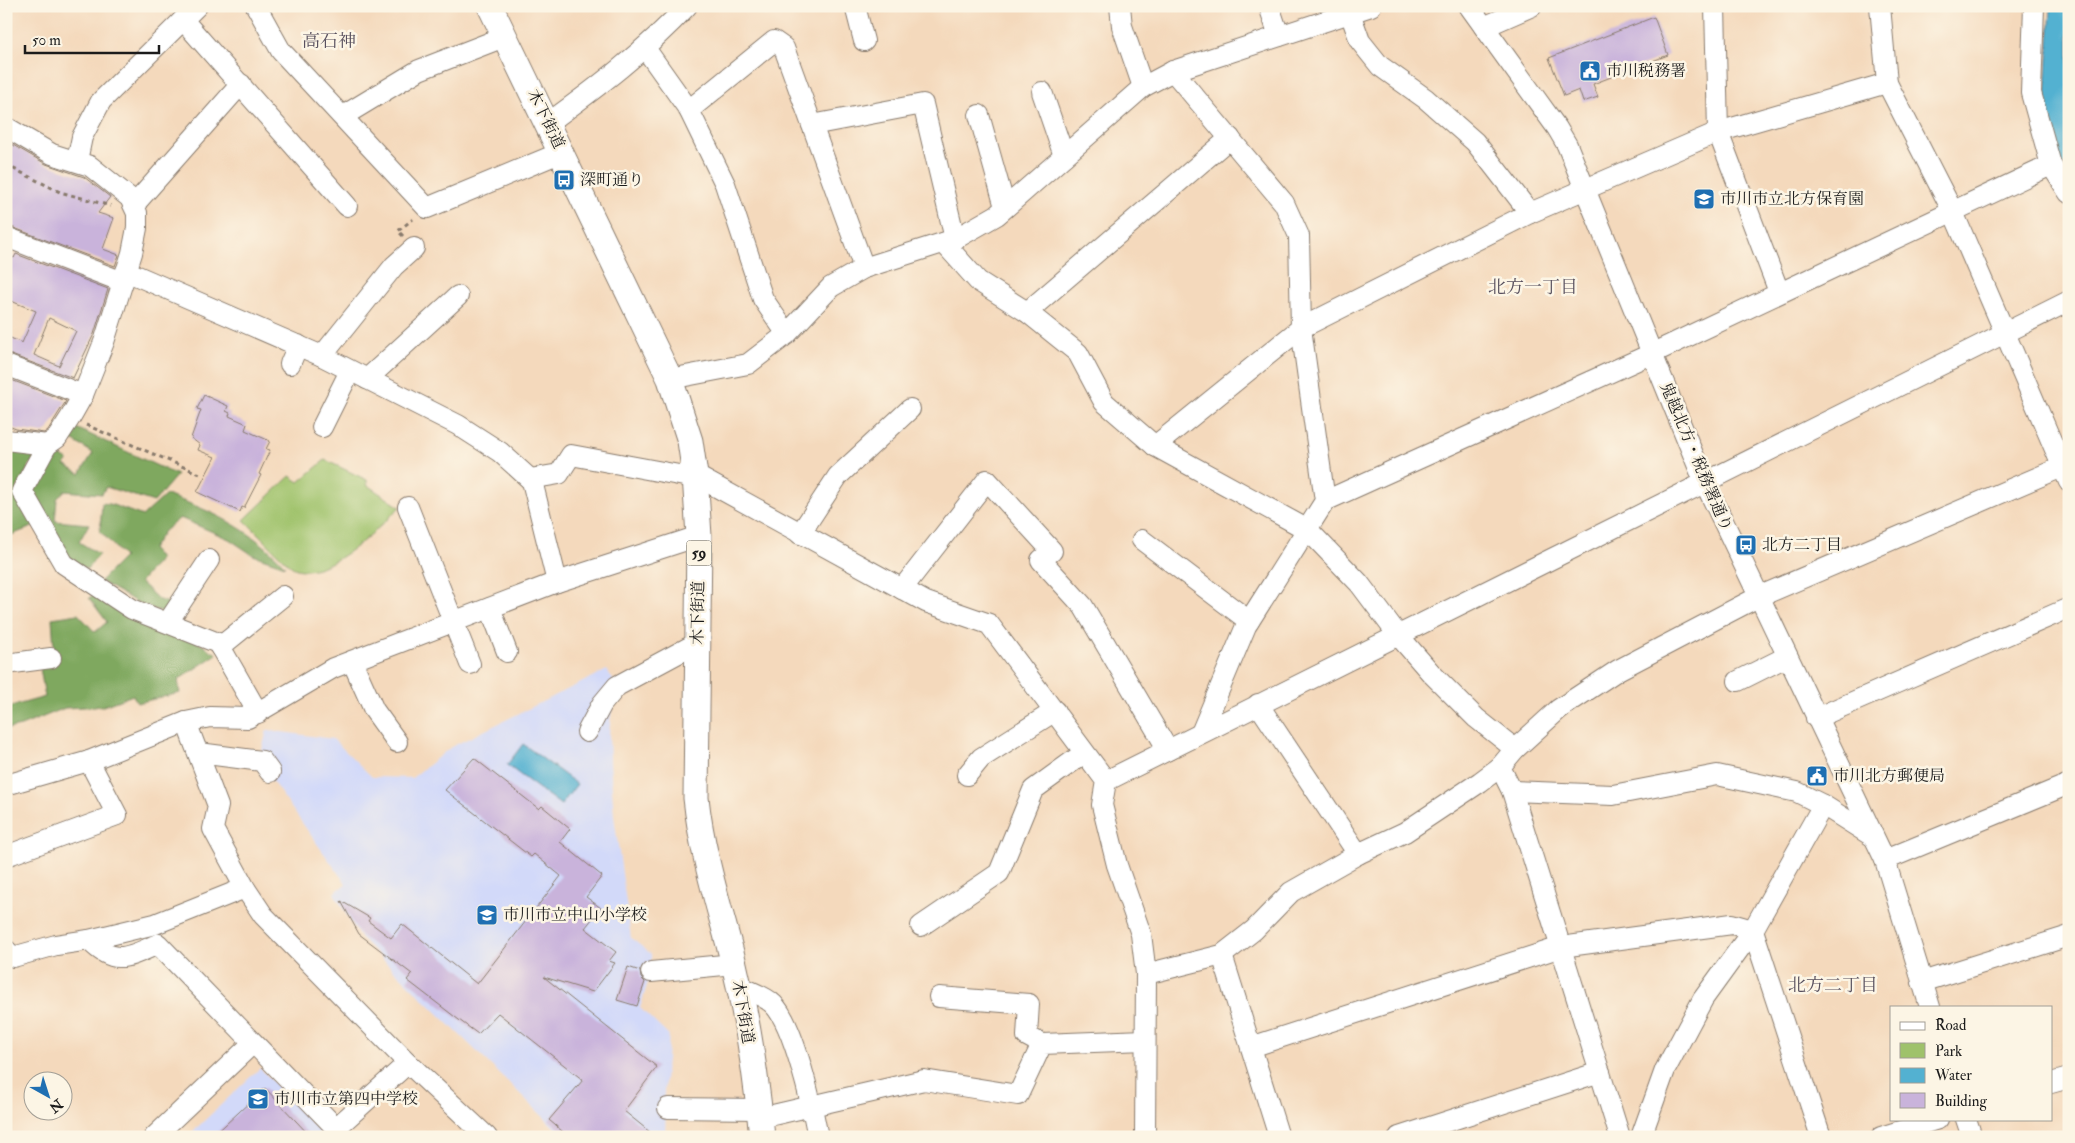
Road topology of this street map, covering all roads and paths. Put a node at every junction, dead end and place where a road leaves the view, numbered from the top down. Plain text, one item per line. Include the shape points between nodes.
1 (256, 6) edge
2 (490, 6) edge
3 (687, 6) edge
4 (855, 6) edge
5 (1120, 6) edge
6 (1269, 6) edge
7 (1469, 6) edge
8 (1532, 6) edge
9 (1715, 6) edge
10 (1880, 6) edge
11 (2034, 6) edge
12 (1362, 8) edge
13 (190, 13) edge
14 (1484, 27) junction
15 (1279, 36) junction
16 (504, 37) junction
17 (864, 41) dead end
18 (645, 48) junction
19 (1173, 71) junction
20 (1887, 83) junction
21 (241, 84) junction
22 (1144, 87) junction
23 (1042, 92) dead end
24 (689, 110) junction
25 (979, 115) dead end
26 (342, 116) junction
27 (548, 123) junction
28 (812, 126) junction
29 (6, 127) edge
30 (1718, 132) junction
31 (1230, 138) junction
32 (562, 152) junction
33 (1064, 156) junction
34 (77, 161) junction
35 (6, 166) edge
36 (2051, 166) junction
37 (1585, 189) junction
38 (2069, 193) edge
39 (134, 205) junction
40 (347, 206) dead end
41 (1005, 207) junction
42 (427, 208) junction
43 (1953, 212) junction
44 (1530, 213) junction
45 (6, 237) edge
46 (949, 241) junction
47 (414, 248) joint
48 (864, 268) junction
49 (125, 276) junction
50 (1779, 292) junction
51 (458, 296) dead end
52 (2069, 301) edge
53 (1027, 312) junction
54 (1301, 328) junction
55 (2005, 332) junction
56 (787, 334) junction
57 (298, 346) junction
58 (1653, 353) junction
59 (322, 356) junction
60 (290, 364) dead end
61 (6, 365) edge
62 (359, 375) junction
63 (670, 379) junction
64 (82, 395) junction
65 (910, 409) dead end
66 (70, 418) junction
67 (322, 428) dead end
68 (6, 440) edge
69 (47, 445) junction
70 (1155, 446) junction
71 (200, 474) dead end
72 (2065, 475) edge
73 (695, 476) junction
74 (530, 479) junction
75 (1704, 481) junction
76 (1325, 501) junction
77 (408, 507) dead end
78 (1308, 530) junction
79 (800, 534) junction
80 (699, 536) junction
81 (1142, 540) dead end
82 (209, 560) dead end
83 (557, 582) junction
84 (902, 589) junction
85 (282, 596) dead end
86 (1758, 597) junction
87 (490, 608) junction
88 (2069, 608) edge
89 (1249, 621) junction
90 (168, 622) junction
91 (452, 623) junction
92 (1398, 635) junction
93 (697, 643) junction
94 (220, 647) junction
95 (508, 652) dead end
96 (1786, 657) junction
97 (51, 658) dead end
98 (352, 661) junction
99 (6, 664) edge
100 (470, 664) dead end
101 (1738, 681) dead end
102 (1258, 704) junction
103 (1055, 711) junction
104 (258, 713) junction
105 (1816, 718) junction
106 (186, 722) junction
107 (587, 732) dead end
108 (1201, 733) junction
109 (397, 742) dead end
110 (1515, 749) junction
111 (1168, 750) junction
112 (198, 753) junction
113 (1084, 753) junction
114 (89, 761) junction
115 (1500, 767) junction
116 (270, 772) dead end
117 (967, 775) dead end
118 (1106, 781) junction
119 (2069, 784) edge
120 (6, 785) edge
121 (1512, 791) junction
122 (1823, 805) junction
123 (1872, 836) junction
124 (1358, 854) junction
125 (6, 856) edge
126 (1885, 860) junction
127 (245, 888) junction
128 (921, 926) dead end
129 (1753, 930) junction
130 (2069, 936) edge
131 (90, 940) junction
132 (1561, 947) junction
133 (6, 950) edge
134 (1222, 955) junction
135 (651, 972) dead end
136 (1146, 974) junction
137 (737, 975) junction
138 (1922, 982) junction
139 (938, 997) dead end
140 (1930, 1006) edge
141 (1145, 1040) junction
142 (252, 1043) junction
143 (1042, 1044) junction
144 (1251, 1047) junction
145 (408, 1063) junction
146 (1600, 1072) junction
147 (2069, 1078) edge
148 (2052, 1083) edge
149 (811, 1105) junction
150 (668, 1108) dead end
151 (1935, 1120) edge
152 (1966, 1120) edge
153 (760, 1121) edge
154 (336, 1131) edge
155 (154, 1137) edge
156 (487, 1137) edge
157 (818, 1137) edge
158 (1145, 1137) edge
159 (1279, 1137) edge
160 (1399, 1137) edge
161 (1620, 1137) edge
162 (1641, 1137) edge
163 (1821, 1137) edge
164 (1881, 1137) edge
165 (1972, 1137) edge

1 - 26 street via 281,51
2 - 16 main road, 木下街道 / 59
3 - 18 street
4 - 17 street
5 - 22 street via 1122,26
6 - 15 street
7 - 14 street, 鬼越北方・税務署通り
8 - 14 street
9 - 30 street
10 - 20 street
11 - 36 street via 2031,93
12 - 15 street
12 - 44 street via 1360,41 1380,66 1426,99 1476,142
13 - 21 street
13 - 34 street via 101,101 82,137
14 - 37 street, 鬼越北方・税務署通り via 1557,128
15 - 19 street
16 - 26 street via 419,70
16 - 27 main road, 木下街道 / 59
18 - 24 street
18 - 27 street
19 - 22 street
19 - 31 street
20 - 30 street
20 - 43 street
21 - 39 street
21 - 40 street
22 - 33 street
23 - 33 street
24 - 28 street via 774,41 784,48
24 - 56 street via 725,184 763,299
25 - 41 street
26 - 42 street
27 - 32 main road, 木下街道 / 59
28 - 46 street via 923,104
28 - 48 street
29 - 34 street via 52,154
30 - 37 street
30 - 50 street
31 - 53 street
31 - 54 street via 1284,203 1299,236
32 - 42 street
32 - 63 main road, 木下街道 / 59
33 - 41 street
34 - 39 street via 97,172 130,198
35 - 39 path via 60,192 106,207
36 - 38 street
36 - 43 street
37 - 44 street
37 - 58 street, 鬼越北方・税務署通り
39 - 49 street via 137,228
41 - 46 street
42 - 47 path via 398,231
43 - 50 street
43 - 55 street
44 - 54 street
45 - 49 street
46 - 48 street
46 - 53 street via 978,281
47 - 59 street via 394,266
48 - 56 street via 831,287
49 - 57 street
49 - 64 street via 104,342
50 - 58 street
51 - 62 street
52 - 55 street
53 - 70 street via 1078,353 1104,402
54 - 70 street
54 - 76 street
55 - 72 street
55 - 75 street
56 - 63 street via 748,364
57 - 59 street
57 - 60 street
58 - 75 street, 鬼越北方・税務署通り
58 - 76 street
59 - 62 street
61 - 64 street
62 - 67 street
62 - 74 street via 458,425 500,452
63 - 73 main road, 木下街道 / 59 via 683,414
64 - 66 street
65 - 79 street via 838,476
66 - 69 street via 57,438
66 - 71 path
68 - 69 street
69 - 90 street via 22,491 64,564 132,609
70 - 78 street
72 - 86 street
73 - 74 street via 571,455 559,474
73 - 79 street
73 - 80 main road, 木下街道 / 59
74 - 83 street
75 - 86 street, 鬼越北方・税務署通り
75 - 92 street
76 - 78 street
77 - 91 street
78 - 89 street
78 - 92 street via 1359,583
79 - 84 street
80 - 83 street
80 - 93 main road, 木下街道 / 59
81 - 89 street
82 - 90 street
83 - 87 street
84 - 103 street via 926,602 989,624
84 - 111 street via 987,480 1052,551 1041,560 1083,606
85 - 94 street
86 - 96 street, 鬼越北方・税務署通り
86 - 110 street via 1618,670 1559,709
87 - 91 street
87 - 95 street
88 - 105 street
89 - 108 street
90 - 94 street via 218,643
91 - 98 street
91 - 100 street
92 - 102 street
92 - 110 street via 1451,694
93 - 107 street via 618,686 602,704
93 - 137 main road, 木下街道 / 59 via 696,798 699,826
94 - 104 street
96 - 101 street
96 - 105 street, 鬼越北方・税務署通り
97 - 99 street
98 - 104 street via 333,668
98 - 109 street via 374,710
102 - 108 street
102 - 124 street
103 - 113 street
103 - 117 street via 981,758
104 - 106 street via 248,718 210,716
105 - 123 street, 鬼越北方・税務署通り
106 - 112 street
106 - 114 street
108 - 111 street
110 - 115 street
111 - 118 street
112 - 116 street via 262,761
112 - 127 street via 218,806 213,829
113 - 118 street
113 - 128 street via 1033,790 999,873
114 - 120 street
114 - 125 street via 117,815
115 - 121 street
115 - 124 street via 1405,832
118 - 136 street via 1102,805 1117,865 1141,934
119 - 126 street
121 - 122 street via 1613,795 1717,775 1797,792
121 - 132 street
122 - 123 street
122 - 129 street
123 - 126 street, 鬼越北方・税務署通り
124 - 134 street via 1291,892 1254,930
126 - 138 street, 鬼越北方・税務署通り
127 - 131 street via 155,924
127 - 145 street via 262,915
129 - 132 street via 1732,924
129 - 162 street via 1703,999 1665,1070
129 - 163 street
130 - 138 street
131 - 133 street via 13,957
131 - 142 street via 112,957 127,958 158,944
132 - 144 street
132 - 146 street
134 - 136 street
134 - 144 street
135 - 137 street
136 - 141 street
137 - 149 street via 772,1003 786,1021
137 - 153 main road, 木下街道 / 59
138 - 140 street, 鬼越北方・税務署通り
139 - 143 street via 1028,1004 1027,1036
141 - 143 street
141 - 158 street
142 - 154 street
142 - 155 street
143 - 149 street via 1018,1095 924,1080
144 - 159 street
145 - 154 street
145 - 156 street
146 - 160 street
146 - 161 street
147 - 148 street
149 - 153 street
149 - 157 street
150 - 153 street
151 - 164 street
152 - 165 street

